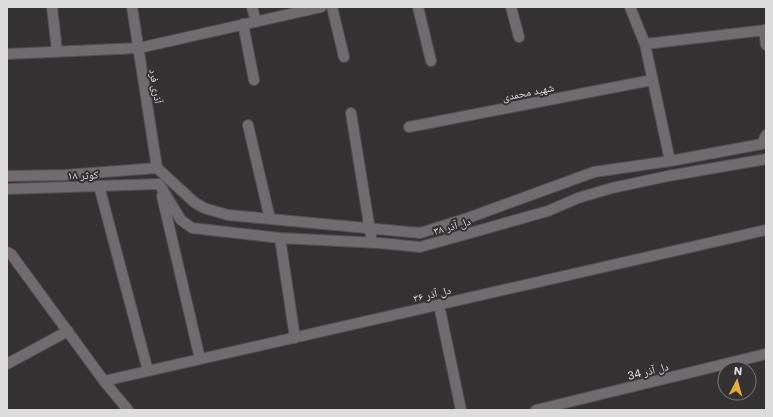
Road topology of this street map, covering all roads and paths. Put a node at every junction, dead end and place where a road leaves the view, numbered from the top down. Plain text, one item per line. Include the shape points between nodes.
1 (52, 7) edge
2 (132, 7) edge
3 (252, 7) edge
4 (321, 7) edge
5 (332, 7) edge
6 (418, 7) edge
7 (512, 7) edge
8 (630, 7) edge
9 (256, 22) junction
10 (243, 24) junction
11 (765, 30) edge
12 (519, 37) dead end
13 (645, 44) junction
14 (766, 45) edge
15 (139, 48) junction
16 (57, 52) junction
17 (7, 54) edge
18 (344, 57) dead end
19 (431, 61) dead end
20 (254, 80) dead end
21 (652, 80) junction
22 (351, 113) dead end
23 (248, 125) dead end
24 (409, 127) dead end
25 (764, 140) edge
26 (766, 159) edge
27 (670, 161) junction
28 (157, 168) junction
29 (7, 176) edge
30 (160, 184) junction
31 (99, 186) junction
32 (7, 189) edge
33 (270, 219) junction
34 (368, 228) junction
35 (766, 230) edge
36 (280, 238) junction
37 (372, 243) junction
38 (8, 254) edge
39 (439, 305) junction
40 (68, 331) junction
41 (296, 338) junction
42 (766, 354) edge
43 (200, 359) junction
44 (7, 364) edge
45 (148, 371) junction
46 (104, 381) junction
47 (128, 410) edge
48 (462, 410) edge
49 (536, 410) edge

1 - 16 street
2 - 15 street, آذری فرد
3 - 9 street
4 - 9 street
5 - 18 street
6 - 19 street
7 - 12 street
8 - 13 street
9 - 10 street
10 - 15 street
10 - 20 street
11 - 13 street
11 - 14 street
13 - 21 street
15 - 16 street
15 - 28 street, آذری فرد
16 - 17 street
21 - 24 street, شهید محمدی
21 - 27 street
22 - 34 street
23 - 33 street
25 - 27 street, دل آذر ۳۸
26 - 37 street, دل آذر ۳۸ via 612,188 578,198 548,211 420,247
27 - 34 street, دل آذر ۳۸ via 594,172 420,233
28 - 29 street, کوثر ۱۸ via 65,175
28 - 30 street, آذری فرد
28 - 33 street, دل آذر ۳۸ via 204,208 228,215
30 - 31 street, کوثر ۱۸
30 - 36 street, دل آذر ۳۸ via 181,220 192,228
30 - 43 street, آذری فرد
31 - 32 street, کوثر ۱۸
31 - 45 street
33 - 34 street, دل آذر ۳۸
34 - 37 street
35 - 39 street, دل آذر ۳۶
36 - 37 street, دل آذر ۳۸
36 - 41 street
38 - 40 street
39 - 41 street, دل آذر ۳۶
39 - 48 street
40 - 44 street
40 - 46 street
41 - 43 street, دل آذر ۳۶
42 - 49 street, دل آذر 34
43 - 45 street, دل آذر ۳۶
45 - 46 street, دل آذر ۳۶
46 - 47 street

